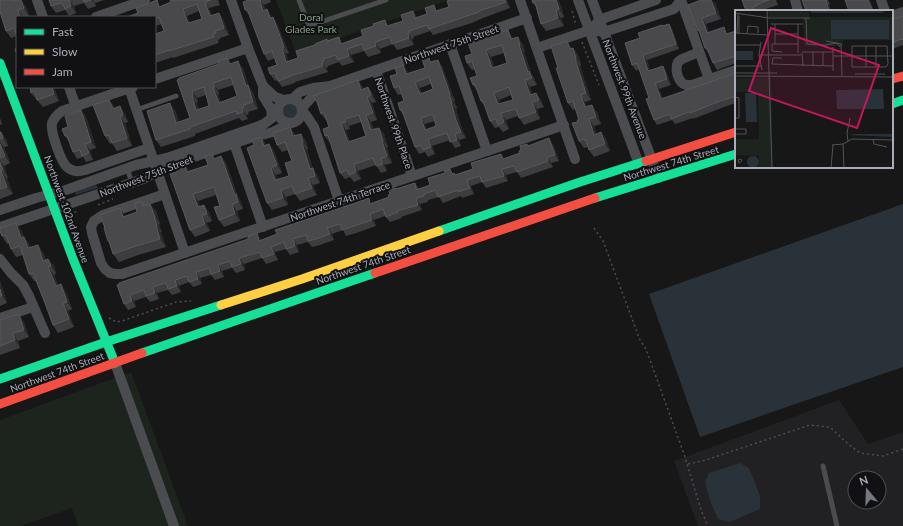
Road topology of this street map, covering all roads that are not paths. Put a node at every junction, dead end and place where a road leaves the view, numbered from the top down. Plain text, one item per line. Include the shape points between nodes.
1 (37, 0) edge
2 (145, 0) edge
3 (231, 0) edge
4 (299, 0) edge
5 (373, 0) edge
6 (386, 0) edge
7 (520, 0) edge
8 (592, 0) edge
9 (656, 0) edge
10 (659, 0) edge
11 (681, 0) edge
12 (795, 0) edge
13 (881, 0) edge
14 (574, 3) edge
15 (370, 6) junction
16 (798, 10) edge
17 (885, 10) edge
18 (903, 12) edge
19 (662, 13) junction
20 (43, 16) edge
21 (99, 16) edge
22 (893, 16) edge
23 (526, 18) junction
24 (599, 20) junction
25 (590, 30) junction
26 (604, 32) junction
27 (450, 44) junction
28 (248, 48) junction
29 (537, 48) junction
30 (699, 52) junction
31 (0, 62) edge
32 (376, 70) junction
33 (735, 70) edge
34 (903, 76) edge
35 (709, 79) junction
36 (893, 79) edge
37 (156, 80) edge
38 (263, 86) junction
39 (330, 86) junction
40 (69, 88) edge
41 (131, 88) edge
42 (176, 96) dead end
43 (288, 99) junction
44 (903, 100) edge
45 (893, 104) edge
46 (76, 106) junction
47 (302, 109) junction
48 (136, 110) junction
49 (275, 116) junction
50 (293, 122) junction
51 (564, 125) junction
52 (735, 132) edge
53 (316, 134) junction
54 (234, 143) junction
55 (149, 148) junction
56 (487, 151) junction
57 (735, 154) edge
58 (575, 159) dead end
59 (652, 160) junction
60 (154, 161) junction
61 (640, 164) junction
62 (127, 168) junction
63 (157, 172) junction
64 (412, 176) junction
65 (658, 178) junction
66 (132, 183) junction
67 (50, 194) junction
68 (165, 194) junction
69 (339, 201) junction
70 (55, 209) junction
71 (0, 210) edge
72 (0, 227) edge
73 (262, 227) junction
74 (185, 253) junction
75 (1, 261) edge
76 (33, 307) junction
77 (0, 318) edge
78 (45, 333) dead end
79 (106, 342) junction
80 (115, 363) junction
81 (0, 379) edge
82 (0, 404) edge
83 (823, 466) dead end
84 (174, 526) edge
85 (837, 526) edge

1 - 20 street
2 - 21 street
3 - 28 street
4 - 15 lane via 309,26
5 - 15 lane
6 - 15 lane
7 - 23 street
8 - 24 street, Northwest 99th Avenue
9 - 24 street
10 - 19 street via 664,8
11 - 19 street via 674,9
11 - 30 street
12 - 16 street
13 - 17 street
14 - 25 street, Northwest 99th Avenue
18 - 22 street
19 - 26 street
23 - 27 street, Northwest 75th Street
23 - 29 street
24 - 25 street
24 - 26 street, Northwest 99th Avenue
25 - 26 street
25 - 29 street
25 - 61 street, Northwest 99th Avenue
26 - 59 street, Northwest 99th Avenue
27 - 32 street, Northwest 75th Street
27 - 56 street
28 - 37 street
28 - 38 street
29 - 51 street
30 - 35 street
30 - 35 street via 678,62 678,77 686,85
31 - 67 main road, Northwest 102nd Avenue
32 - 39 street, Northwest 75th Street
32 - 64 street, Northwest 99th Place
33 - 35 street
34 - 36 main road
38 - 43 street via 275,97
38 - 49 street via 263,96
39 - 43 street, Northwest 75th Street via 300,92
39 - 47 street, Northwest 75th Street via 312,97
40 - 46 street
41 - 46 street
41 - 48 street
42 - 48 lane
43 - 47 street via 299,102
43 - 49 street via 279,105
44 - 45 main road
46 - 55 street via 56,116 52,128 63,162 73,171 79,172
47 - 50 street via 301,116
47 - 53 street
48 - 55 street
49 - 50 street via 284,122
49 - 60 street, Northwest 75th Street via 259,126
50 - 53 street via 304,125
50 - 54 street, Northwest 75th Street via 273,132
51 - 56 street, Northwest 74th Terrace
51 - 58 street
52 - 59 main road, Northwest 74th Street
53 - 69 street
54 - 63 street, Northwest 75th Street
54 - 73 street
55 - 60 street
56 - 64 street, Northwest 74th Terrace
57 - 65 main road, Northwest 74th Street
59 - 61 main road, Northwest 74th Street
59 - 65 street, Northwest 99th Avenue
60 - 62 street, Northwest 75th Street
60 - 63 street
61 - 79 main road, Northwest 74th Street
62 - 66 lane
62 - 67 street, Northwest 75th Street
63 - 66 street, Northwest 75th Street
63 - 68 street
64 - 69 street, Northwest 74th Terrace
65 - 80 main road, Northwest 74th Street via 572,205
66 - 70 street, Northwest 75th Street
67 - 70 main road, Northwest 102nd Avenue
67 - 71 street, Northwest 75th Street
68 - 74 street
68 - 74 street, Northwest 74th Terrace via 103,215 94,221 92,233 101,263 110,273 122,274
69 - 73 street, Northwest 74th Terrace
70 - 72 street, Northwest 75th Street
70 - 79 main road, Northwest 102nd Avenue
73 - 74 street, Northwest 74th Terrace
75 - 76 street via 23,285
76 - 77 street
76 - 78 street
79 - 80 main road, Northwest 102nd Avenue
79 - 81 main road, Northwest 74th Street
80 - 82 main road, Northwest 74th Street
80 - 84 street
83 - 85 lane

